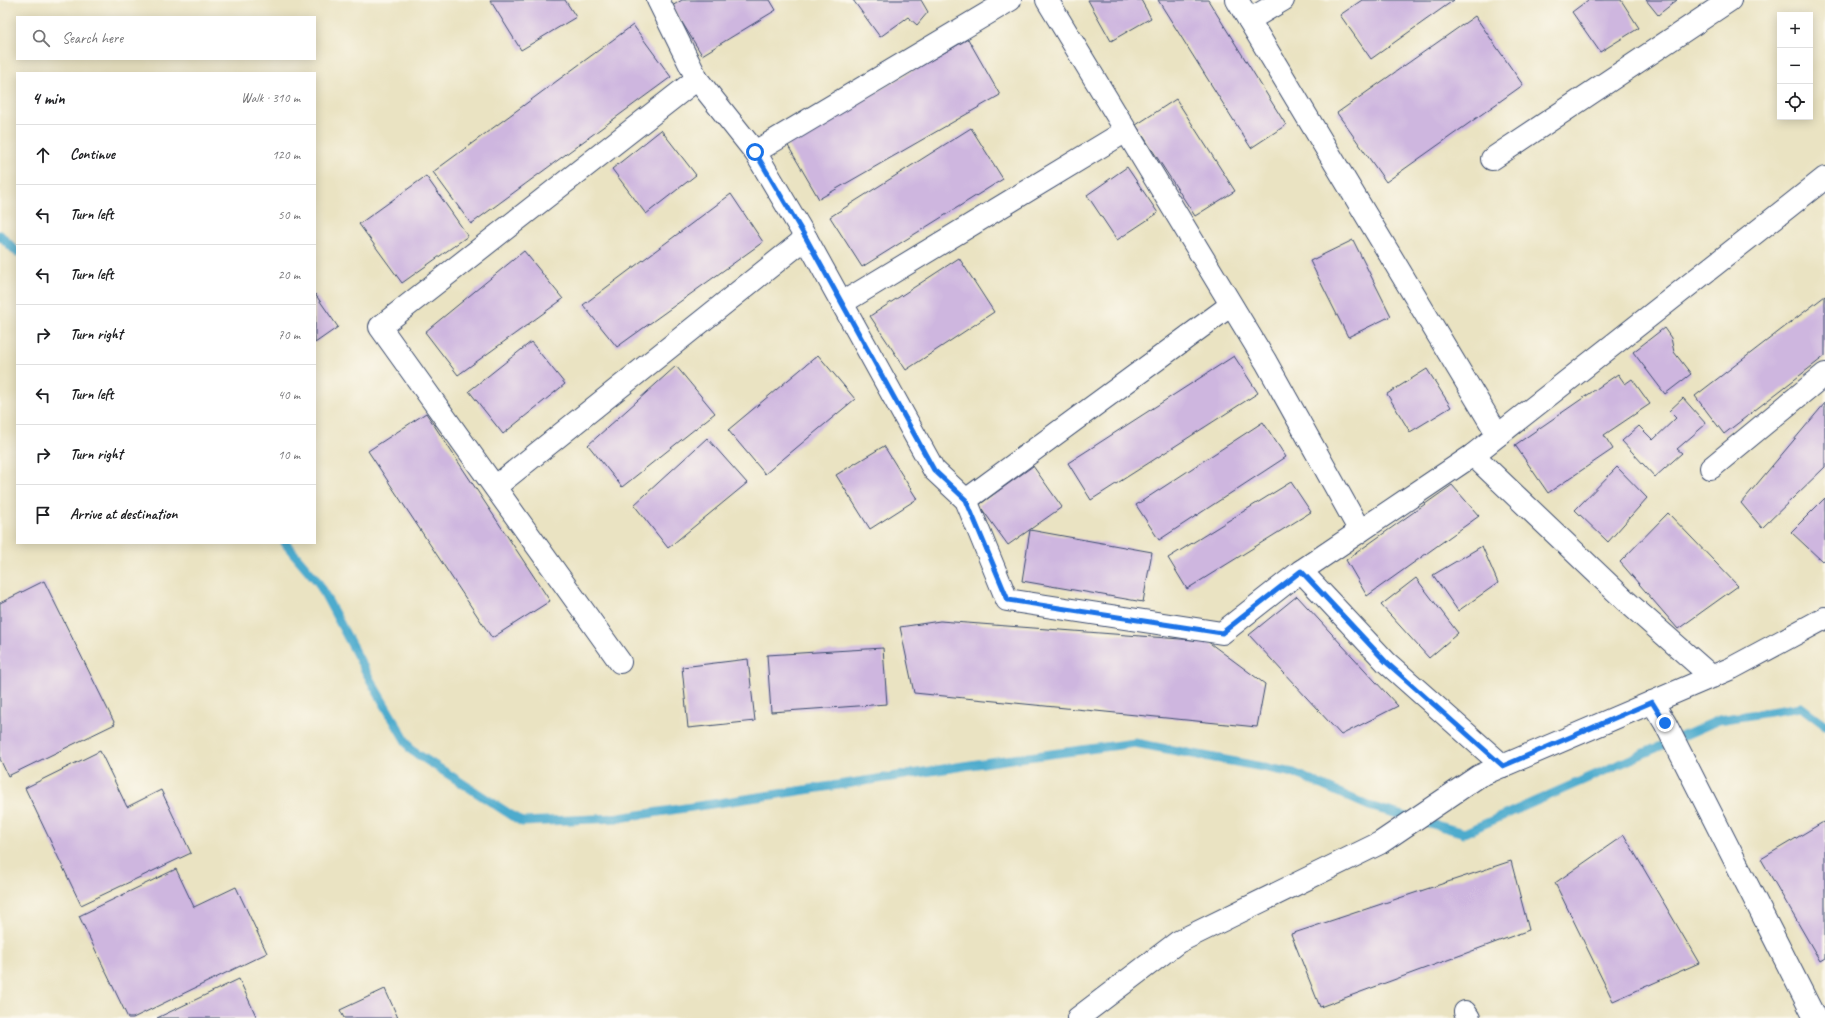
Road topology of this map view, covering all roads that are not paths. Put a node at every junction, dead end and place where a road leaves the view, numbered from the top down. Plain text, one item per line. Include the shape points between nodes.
1 (658, 0) edge
2 (1010, 0) edge
3 (1047, 0) edge
4 (1238, 0) edge
5 (1283, 0) edge
6 (1730, 0) edge
7 (1249, 20) junction
8 (697, 79) junction
9 (1126, 131) junction
10 (755, 152) junction
11 (1492, 159) dead end
12 (1825, 178) edge
13 (806, 238) junction
14 (842, 303) junction
15 (1231, 305) junction
16 (1825, 374) edge
17 (1498, 435) junction
18 (1473, 455) junction
19 (1711, 468) dead end
20 (494, 487) junction
21 (966, 500) junction
22 (1360, 531) junction
23 (1301, 571) junction
24 (1825, 618) edge
25 (620, 662) dead end
26 (1712, 677) junction
27 (1652, 702) junction
28 (1503, 766) junction
29 (1078, 1018) edge
30 (1815, 1018) edge

1 - 8 street
2 - 10 street
3 - 9 street
4 - 7 street
5 - 7 street
6 - 11 street
7 - 17 street
8 - 10 street
8 - 20 street via 380,327
9 - 14 street
9 - 15 street
10 - 13 street
12 - 17 street
13 - 14 street
13 - 20 street
14 - 21 street via 934,470
15 - 21 street
15 - 22 street via 1266,362
16 - 19 street
17 - 18 street
18 - 22 street
18 - 26 street via 1626,601
20 - 25 street
21 - 23 street via 1008,600 1222,633
22 - 23 street
23 - 28 street via 1386,662
24 - 26 street
26 - 27 street
27 - 28 street
27 - 30 street
28 - 29 street via 1479,776 1380,843 1178,942

